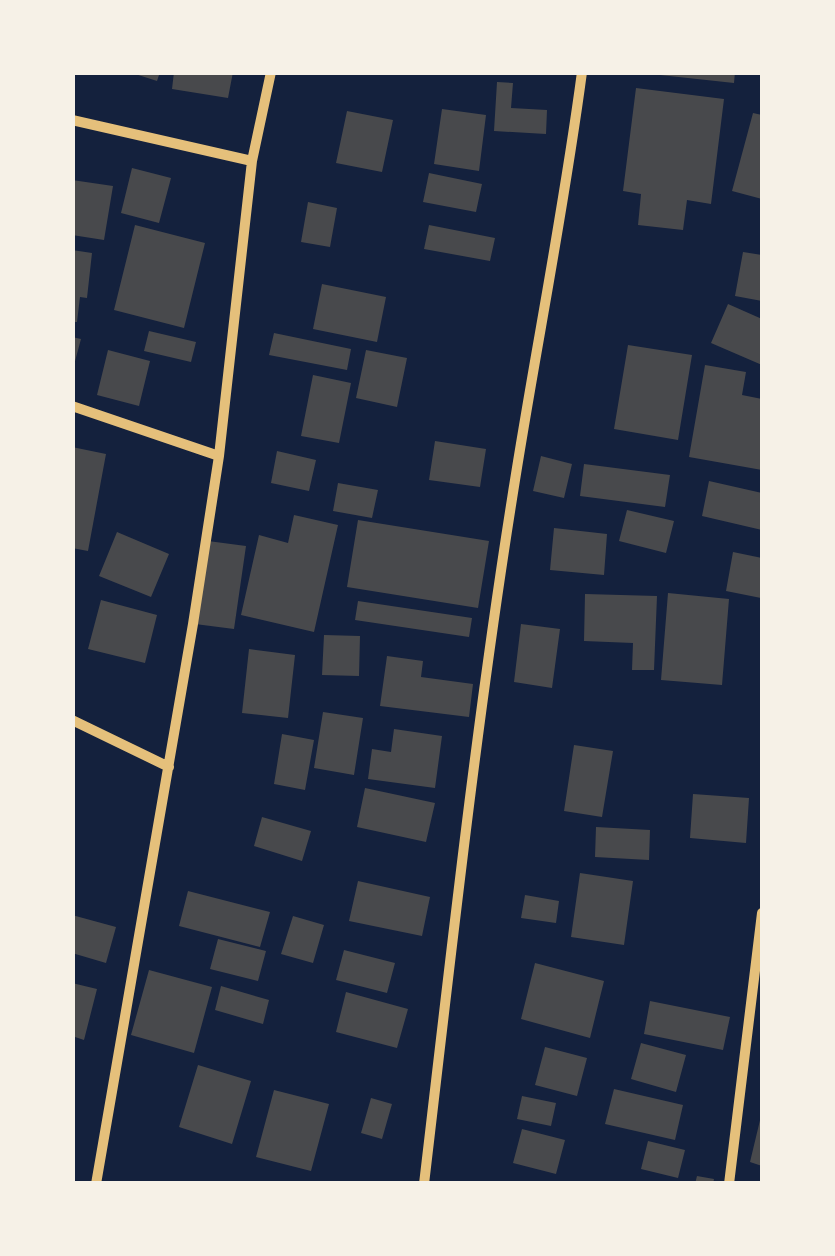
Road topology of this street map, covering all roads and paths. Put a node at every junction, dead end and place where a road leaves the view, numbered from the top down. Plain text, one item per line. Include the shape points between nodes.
1 (271, 72) edge
2 (582, 72) edge
3 (72, 120) edge
4 (252, 160) junction
5 (72, 406) edge
6 (219, 456) junction
7 (72, 720) edge
8 (169, 767) junction
9 (762, 913) edge
10 (96, 1184) edge
11 (424, 1184) edge
12 (729, 1184) edge

1 - 4 street
2 - 11 street via 479,725
3 - 4 street
4 - 6 street
5 - 6 street
6 - 8 street
7 - 8 street
8 - 10 street
9 - 12 street

